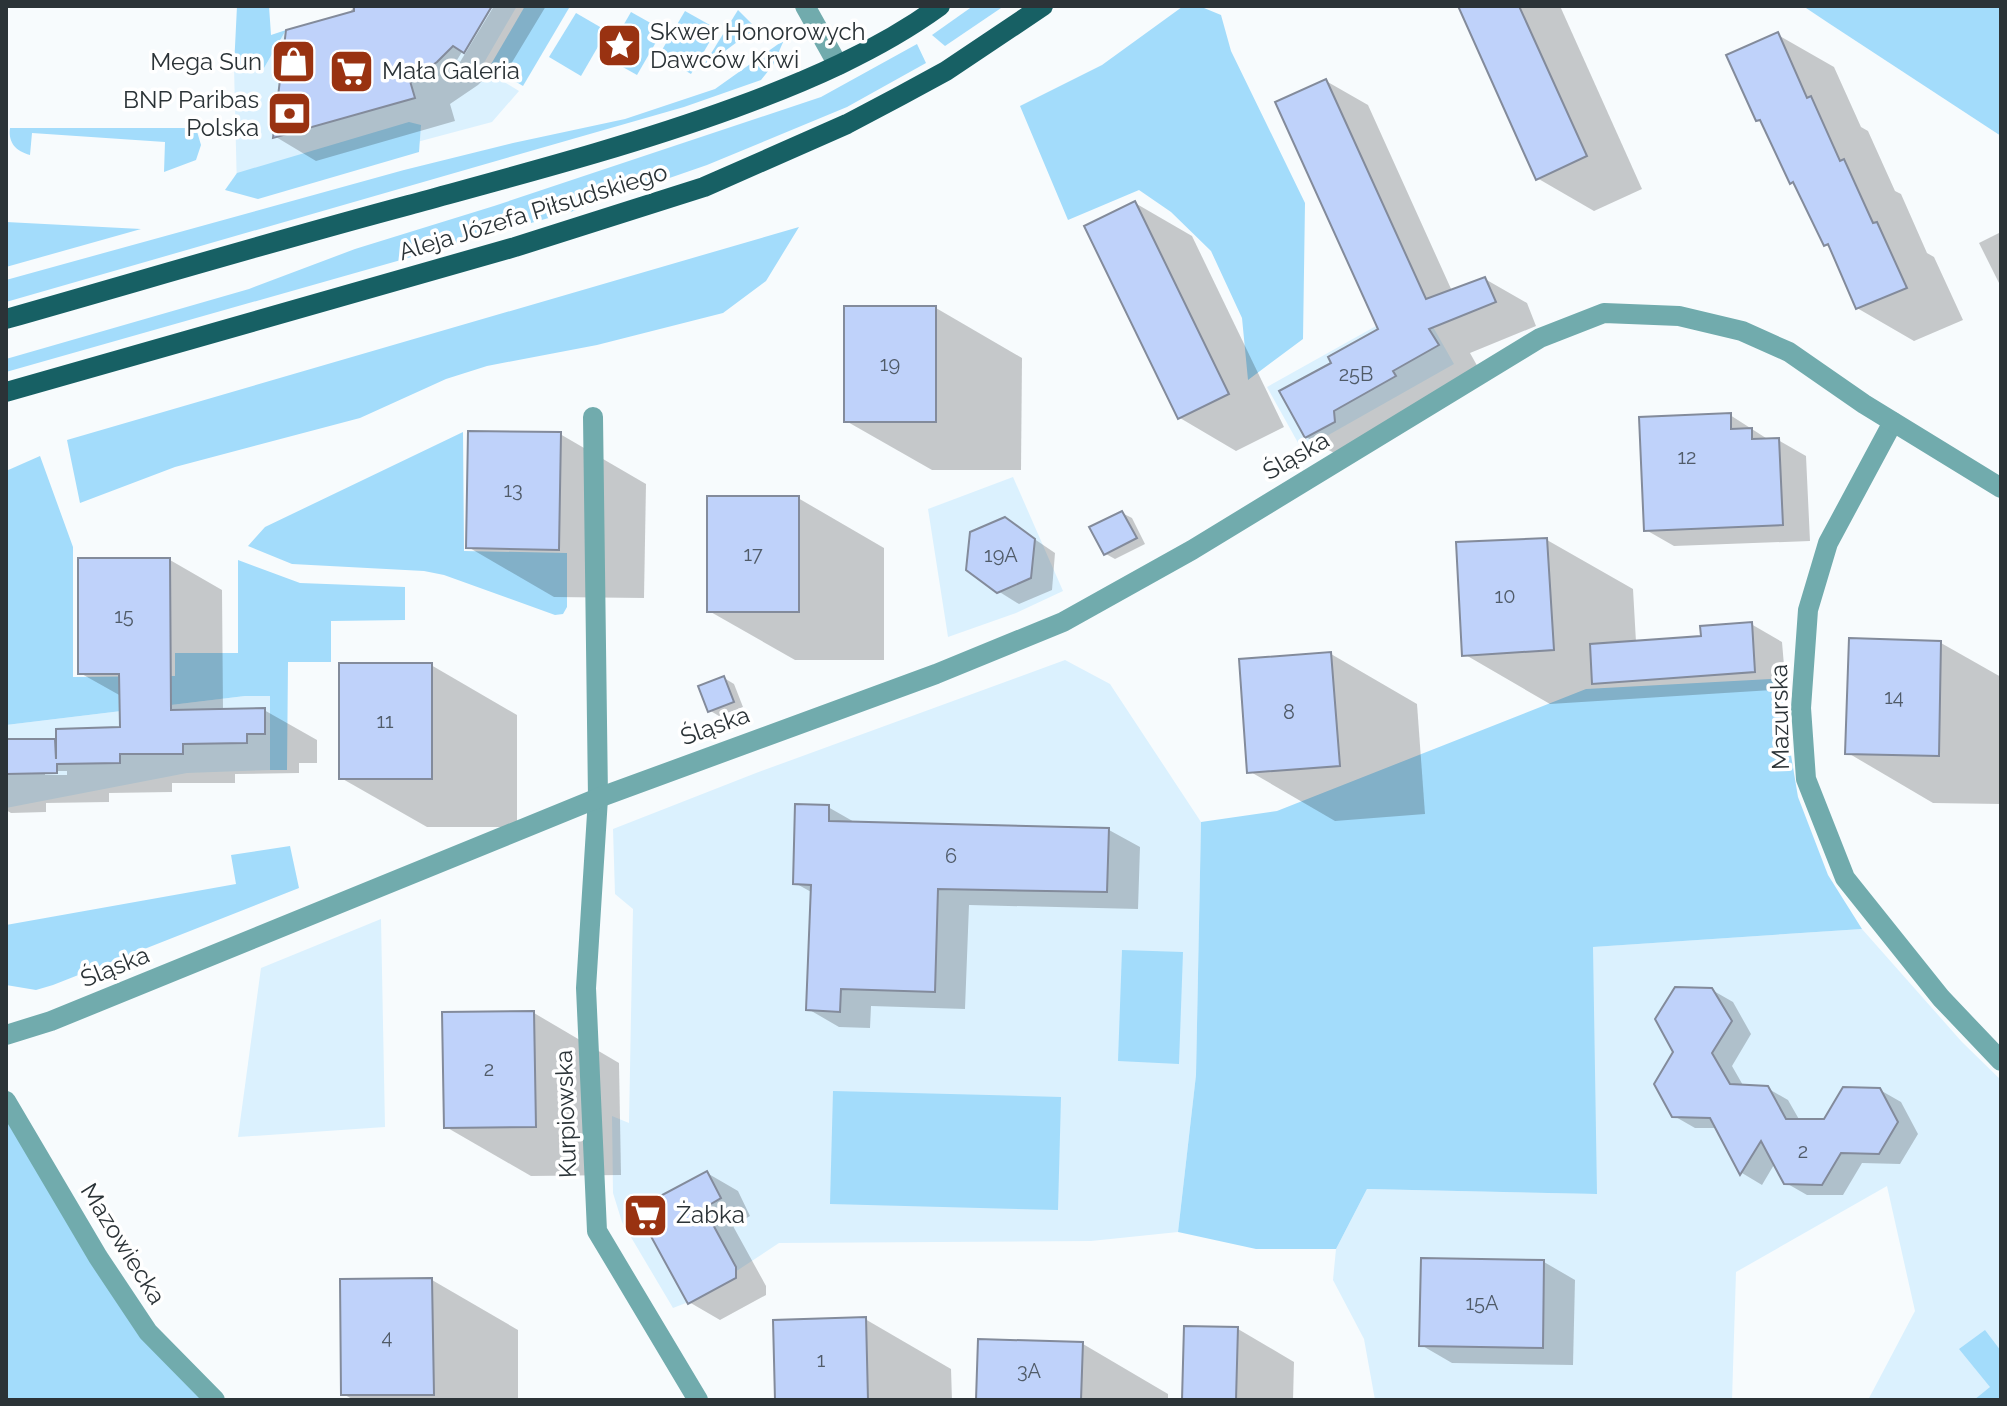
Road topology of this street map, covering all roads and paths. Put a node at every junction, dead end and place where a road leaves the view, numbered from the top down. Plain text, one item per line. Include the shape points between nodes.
1 (805, 6) edge
2 (940, 6) edge
3 (1043, 6) edge
4 (838, 65) junction
5 (6, 319) edge
6 (6, 392) edge
7 (593, 417) dead end
8 (1893, 422) junction
9 (2001, 488) edge
10 (598, 798) junction
11 (6, 1035) edge
12 (2001, 1061) edge
13 (6, 1101) edge
14 (215, 1400) edge
15 (698, 1400) edge

1 - 4 street
2 - 4 main road, Aleja Józefa Piłsudskiego
3 - 6 main road, Aleja Józefa Piłsudskiego via 900,96 704,187
4 - 5 main road, Aleja Józefa Piłsudskiego via 780,91 576,160
7 - 10 street
8 - 9 street, Śląska
8 - 10 street, Śląska via 1789,352 1742,331 1679,316 1604,313 1540,338 1192,550 1063,622
8 - 12 street, Mazurska via 1828,543 1808,610 1801,708 1806,779 1845,878 1941,998
10 - 11 street, Śląska
10 - 15 street, Kurpiowska via 586,988 597,1231
13 - 14 street, Mazowiecka via 148,1332

